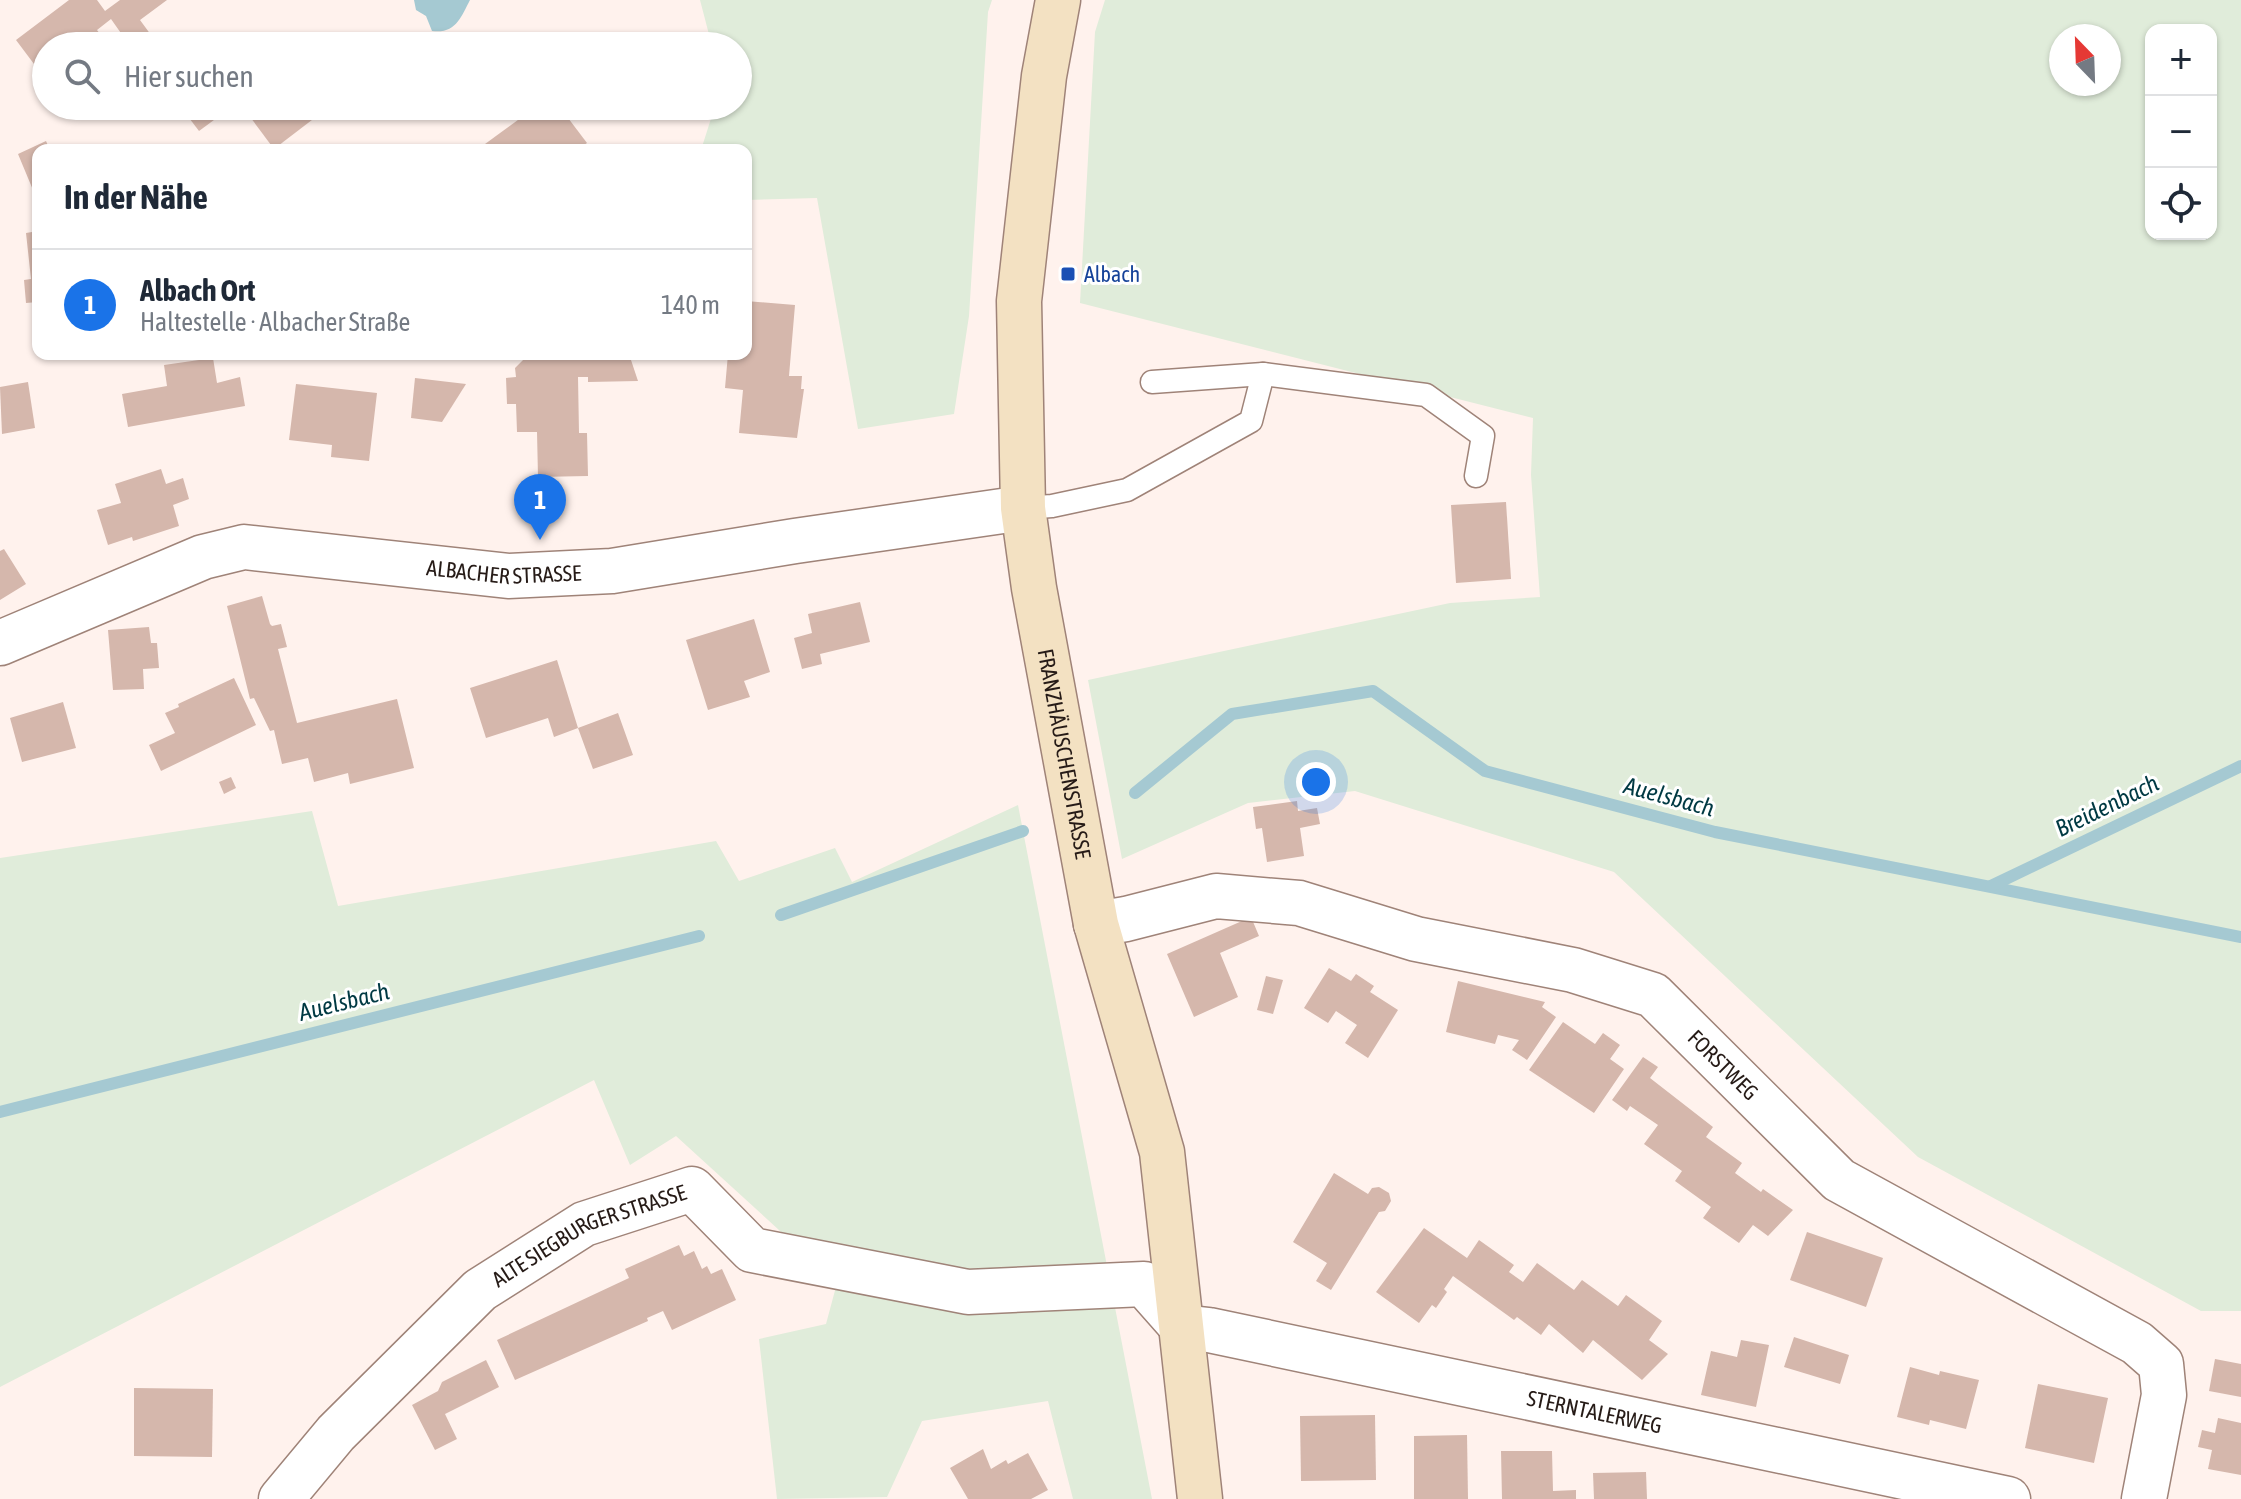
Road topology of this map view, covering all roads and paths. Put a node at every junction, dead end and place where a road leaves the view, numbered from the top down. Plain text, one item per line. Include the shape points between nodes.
1 (1058, 0) edge
2 (1263, 374) junction
3 (1152, 382) dead end
4 (1476, 476) dead end
5 (1023, 508) junction
6 (0, 643) edge
7 (1096, 924) junction
8 (1182, 1327) junction
9 (281, 1499) edge
10 (1200, 1499) edge
11 (2008, 1499) edge
12 (2144, 1499) edge

1 - 5 street, FRANZHÄUSCHENSTRASSE via 1044,76 1019,301
2 - 3 lane
2 - 4 lane via 1426,395 1483,436
2 - 5 lane via 1251,421 1127,490
5 - 6 street, ALBACHER STRASSE via 612,571 508,576 244,547 203,557
5 - 7 street, FRANZHÄUSCHENSTRASSE
7 - 8 street, FRANZHÄUSCHENSTRASSE via 1162,1152
7 - 12 street, FORSTWEG via 1216,896 1299,903 1416,939 1573,970 1653,995 1839,1180 2137,1343 2161,1364 2164,1395
8 - 9 street, ALTE SIEGBURGER STRASSE via 1144,1284 968,1292 752,1250 692,1189 584,1224 480,1290 336,1433
8 - 10 street, FRANZHÄUSCHENSTRASSE
8 - 11 street, STERNTALERWEG

